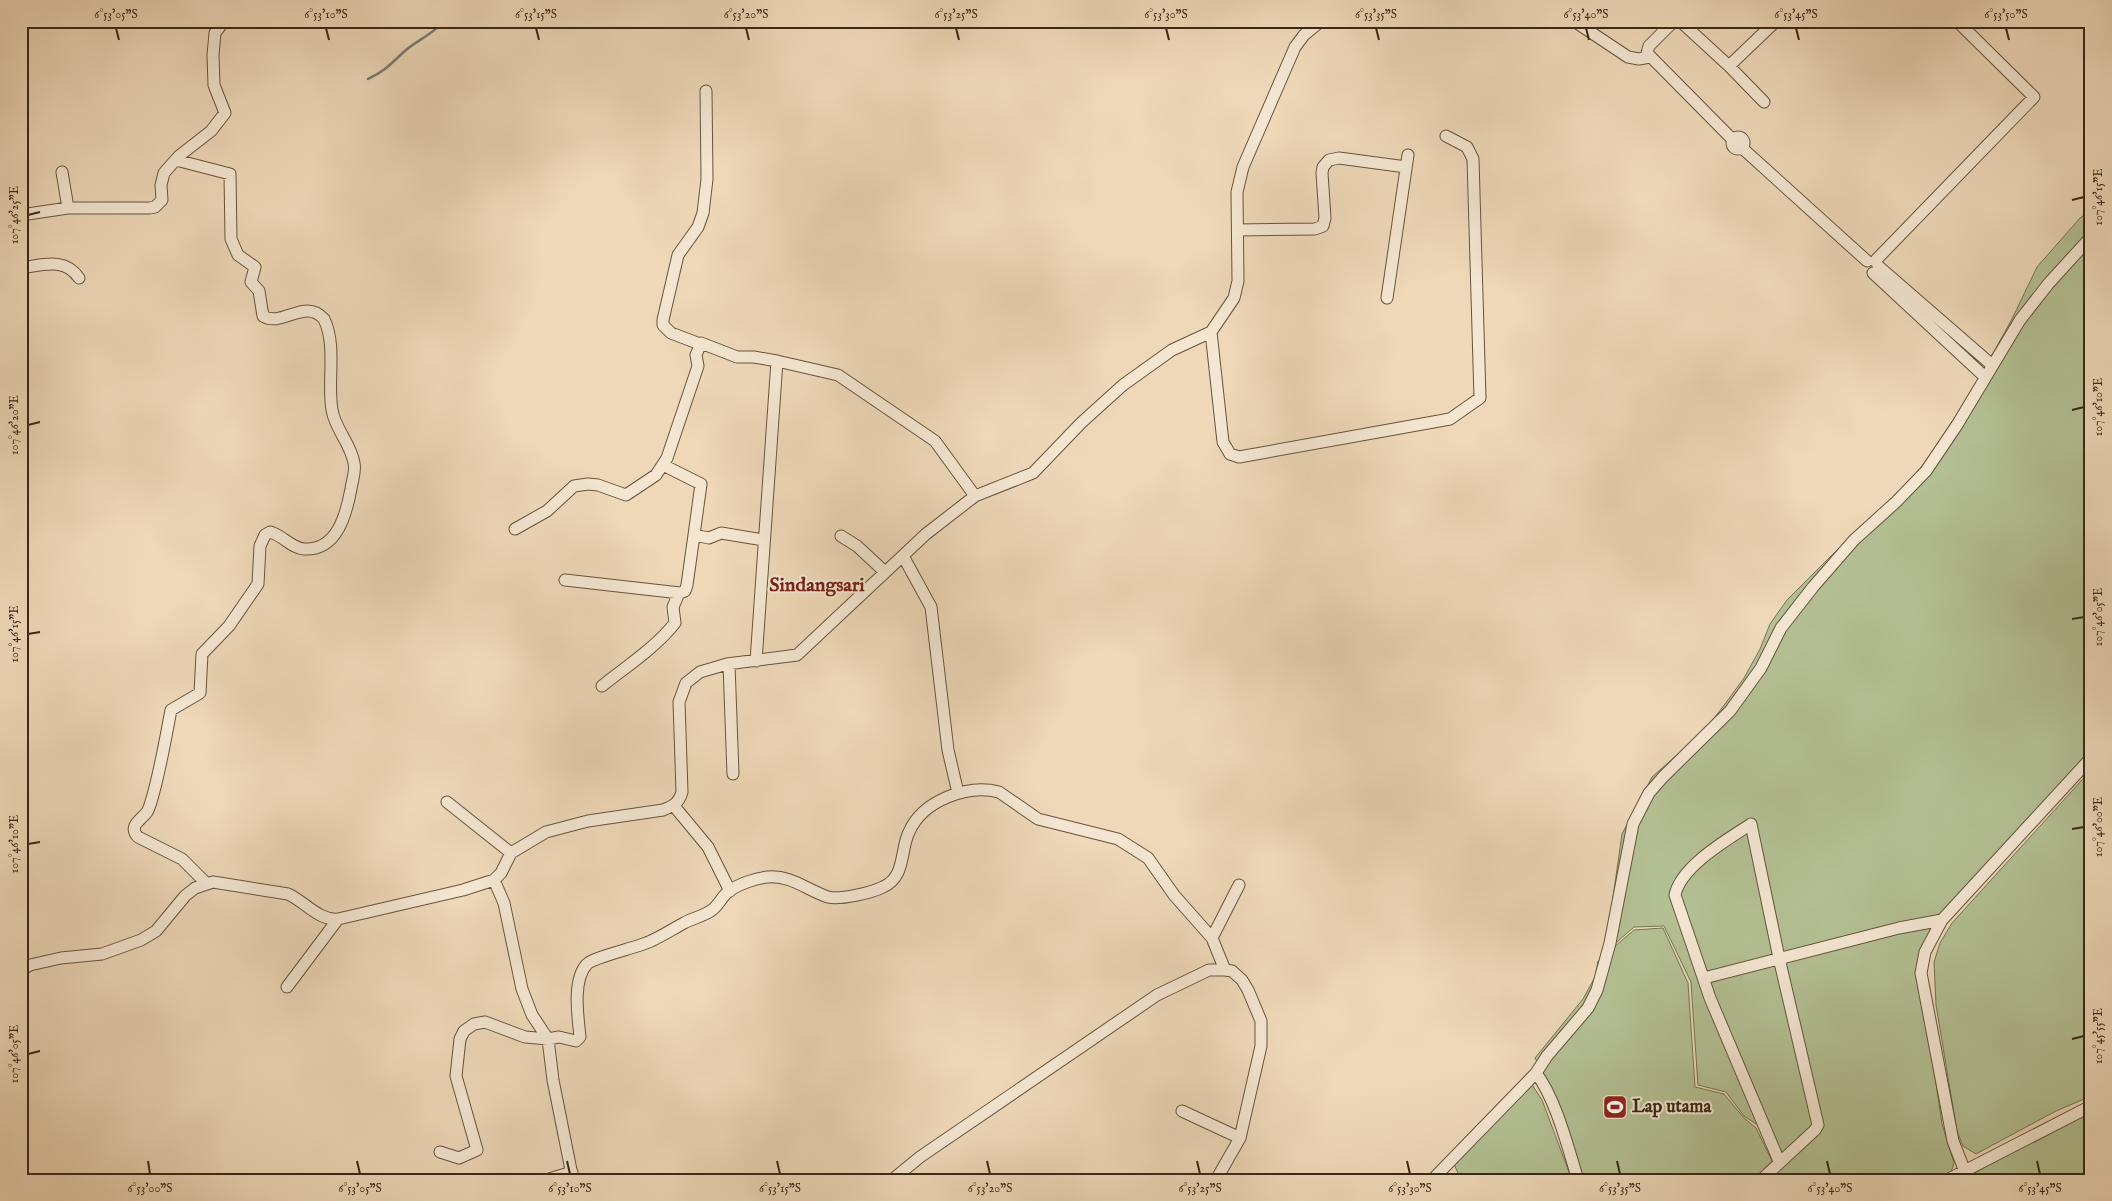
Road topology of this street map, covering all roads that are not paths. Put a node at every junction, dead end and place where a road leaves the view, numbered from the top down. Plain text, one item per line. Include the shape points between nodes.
1 (224, 21) edge
2 (1321, 21) edge
3 (1574, 21) edge
4 (1674, 21) edge
5 (1680, 21) edge
6 (1776, 21) edge
7 (1957, 21) edge
8 (1650, 57) junction
9 (1729, 66) junction
10 (706, 91) dead end
11 (1764, 102) dead end
12 (1446, 136) dead end
13 (181, 155) junction
14 (62, 172) dead end
15 (68, 208) junction
16 (21, 215) edge
17 (1238, 230) junction
18 (2091, 237) edge
19 (1873, 265) junction
20 (21, 268) edge
21 (79, 278) dead end
22 (1387, 298) dead end
23 (1211, 332) junction
24 (700, 344) junction
25 (776, 360) junction
26 (1992, 365) junction
27 (1985, 376) junction
28 (663, 465) junction
29 (976, 496) junction
30 (515, 529) dead end
31 (694, 535) junction
32 (841, 536) dead end
33 (764, 540) junction
34 (903, 556) junction
35 (885, 572) junction
36 (565, 580) dead end
37 (679, 593) junction
38 (756, 661) junction
39 (729, 664) junction
40 (602, 686) dead end
41 (2091, 758) edge
42 (733, 774) dead end
43 (958, 793) junction
44 (447, 802) dead end
45 (674, 806) junction
46 (510, 853) junction
47 (494, 880) junction
48 (206, 883) junction
49 (1239, 885) dead end
50 (730, 890) junction
51 (338, 919) junction
52 (1942, 920) junction
53 (1212, 938) junction
54 (1779, 958) junction
55 (21, 970) edge
56 (1225, 970) junction
57 (1704, 978) junction
58 (286, 987) dead end
59 (548, 1039) junction
60 (1536, 1073) junction
61 (2091, 1106) edge
62 (1182, 1111) dead end
63 (1240, 1138) junction
64 (440, 1152) dead end
65 (1779, 1161) junction
66 (1964, 1170) junction
67 (572, 1176) edge
68 (546, 1180) edge
69 (892, 1180) edge
70 (1216, 1180) edge
71 (1432, 1180) edge
72 (1578, 1180) edge
73 (1761, 1180) edge
74 (1947, 1180) edge

1 - 13 street via 215,33 214,85 225,113 211,131
2 - 17 street via 1294,47 1243,167 1238,192
3 - 8 street via 1628,57
4 - 8 street via 1649,46 1647,53
5 - 9 street
6 - 9 street
7 - 19 street via 2034,97
8 - 19 street via 1737,144
9 - 11 street
10 - 24 street via 707,179 703,213 698,227 678,255 663,320 671,333
12 - 23 street via 1467,147 1473,159 1480,398 1450,419 1239,457 1230,454 1223,442
13 - 15 street via 164,173 162,200 155,206
13 - 48 street via 230,174 231,239 238,254 255,266 251,282 259,292 262,316 272,319 302,310 314,312 324,319 329,338 332,411 355,468 345,516 329,542 302,549 274,533 265,535 260,546 258,584 229,626 202,654 200,692 171,710 154,792 148,811 136,823 134,833 182,859
14 - 15 street
15 - 16 street
17 - 22 street via 1315,229 1322,226 1325,218 1322,173 1329,160 1407,161
17 - 23 street via 1238,281 1234,298
18 - 26 street via 2020,320
19 - 26 street
19 - 27 street
20 - 21 street via 62,264 70,267
23 - 29 street via 1172,350 1123,385 1033,473
24 - 25 street via 737,357
24 - 28 street via 696,355 698,366
25 - 29 street via 838,375 935,441
25 - 33 street
26 - 27 street
27 - 60 street via 1926,471 1854,540 1807,594 1781,628 1761,668 1730,712 1663,777 1650,794 1633,824 1610,943 1597,990 1588,1008
28 - 30 street via 656,475 626,495 598,485 574,486 547,511
28 - 31 street via 701,484
29 - 34 street
31 - 33 street via 709,538 721,534
31 - 37 street via 687,585 685,591
32 - 35 street
33 - 38 street
34 - 35 street
34 - 43 street via 931,607 948,750
35 - 38 street via 797,655
36 - 37 street
37 - 40 street via 673,607 675,623 648,650
38 - 39 street
39 - 42 street
39 - 45 street via 700,672 686,683 681,694 682,792
41 - 52 street
43 - 50 street via 921,815 909,832 897,877 884,887 830,898 790,878 770,876
43 - 53 street via 1000,792 1038,818 1118,838 1148,858 1174,895
44 - 46 street
45 - 46 street via 546,832
45 - 50 street via 708,847
46 - 47 street
47 - 51 street
47 - 59 street via 504,903 522,989 531,1012
48 - 51 street via 288,894 323,916
48 - 55 street via 185,896 156,931 141,940 94,956 61,958
49 - 53 street
50 - 59 street via 712,910 650,942 588,962 578,990 580,1037 576,1041 559,1037
51 - 58 street
52 - 54 street
52 - 66 street via 1925,952 1921,973 1953,1142
53 - 56 street
54 - 57 street
54 - 57 street via 1751,824 1693,867 1677,888 1675,895
54 - 65 street via 1818,1125
56 - 63 street via 1232,971 1242,980 1261,1021 1261,1046
56 - 69 street via 1209,970 1157,994 920,1157
57 - 65 street
59 - 64 street via 525,1037 485,1022 464,1031 460,1039 456,1076 477,1150 459,1158
59 - 67 street
60 - 71 street
60 - 72 street via 1543,1082
61 - 66 street
62 - 63 street
63 - 70 street
65 - 73 street
66 - 74 street
67 - 68 street

